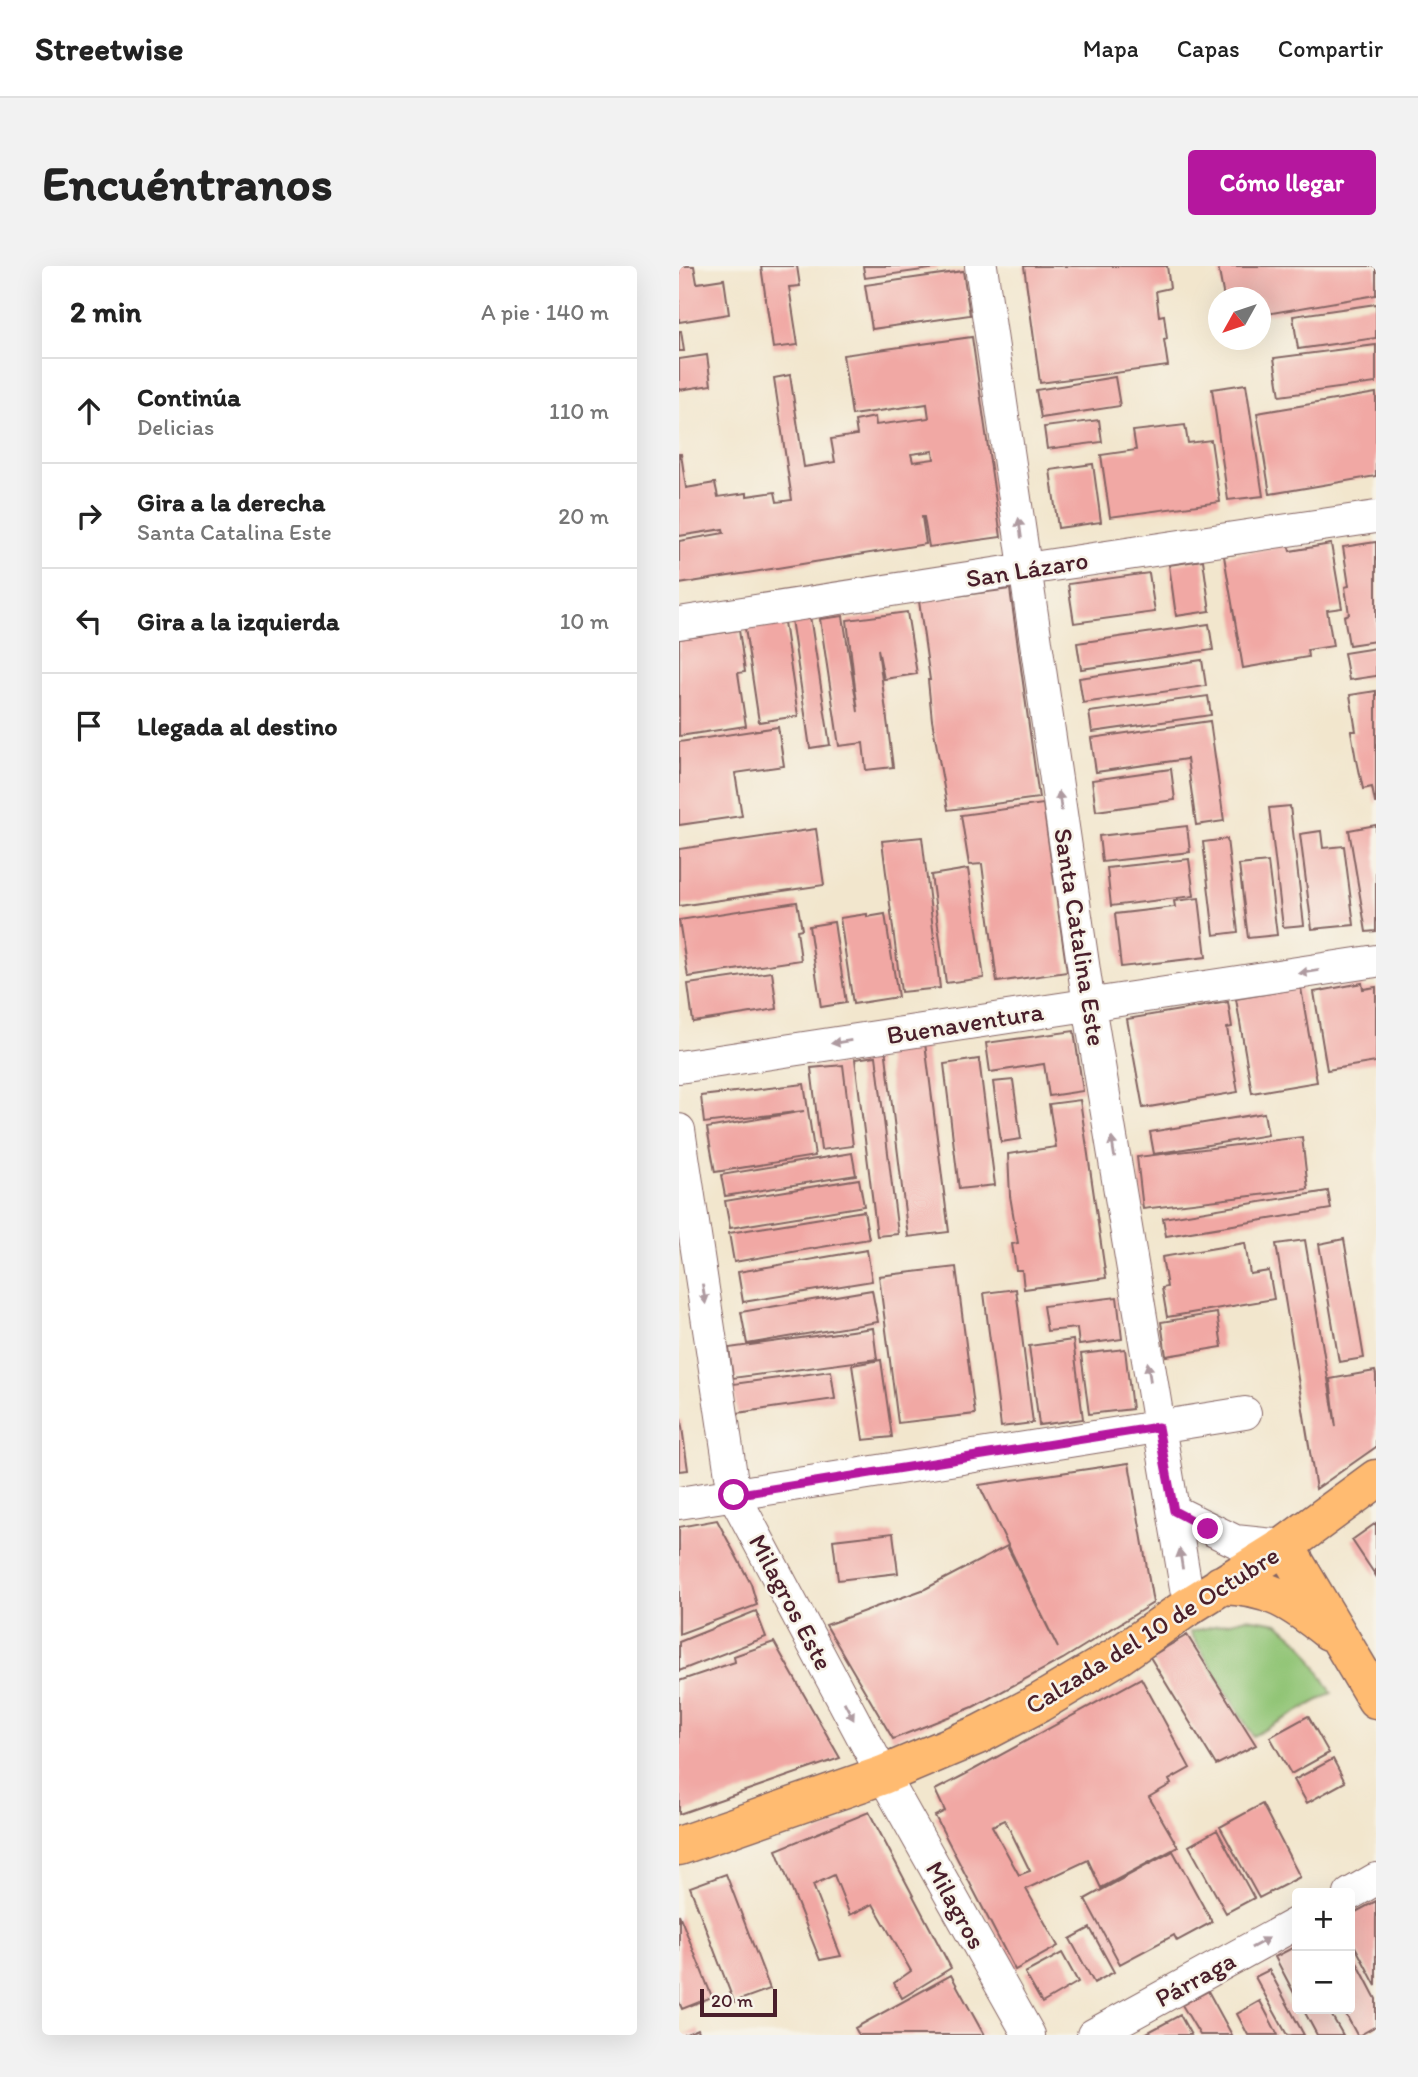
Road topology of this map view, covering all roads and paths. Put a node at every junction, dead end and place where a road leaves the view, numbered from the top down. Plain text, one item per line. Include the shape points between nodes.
1 (981, 266) edge
2 (1376, 517) edge
3 (1026, 569) junction
4 (679, 623) edge
5 (1376, 961) edge
6 (1090, 1005) junction
7 (679, 1067) edge
8 (679, 1130) edge
9 (1245, 1413) dead end
10 (1158, 1427) junction
11 (1376, 1479) edge
12 (734, 1495) junction
13 (679, 1503) edge
14 (1174, 1511) junction
15 (1285, 1546) junction
16 (1221, 1585) junction
17 (1189, 1606) junction
18 (1342, 1641) junction
19 (1376, 1699) edge
20 (883, 1775) junction
21 (679, 1846) edge
22 (1376, 1879) edge
23 (1355, 1891) edge
24 (1292, 1926) edge
25 (1029, 2035) edge
26 (1093, 2035) edge

3 -> 1 street, Santa Catalina Este
2 - 3 street, San Lázaro
3 - 4 street, San Lázaro
6 -> 3 street, Santa Catalina Este
5 -> 6 street, Buenaventura
6 -> 7 street, Buenaventura
10 -> 6 street, Santa Catalina Este
8 -> 12 street, Milagros Este
9 - 10 street
10 - 12 street
10 - 14 street, Santa Catalina Este
11 - 15 main road, Calzada del 10 de Octubre
12 - 13 street
12 -> 20 street, Milagros Este
14 - 15 street via 1235,1541
17 -> 14 street, Santa Catalina Este
15 - 16 main road, Calzada del 10 de Octubre
15 - 18 main road
16 - 17 main road, Calzada del 10 de Octubre
16 - 18 main road via 1252,1587 1280,1597
17 - 20 main road, Calzada del 10 de Octubre via 1118,1657 1039,1703
18 - 19 main road
20 - 21 main road, Calzada del 10 de Octubre
20 - 25 street, Milagros
22 - 23 street
26 -> 24 street, Párraga

